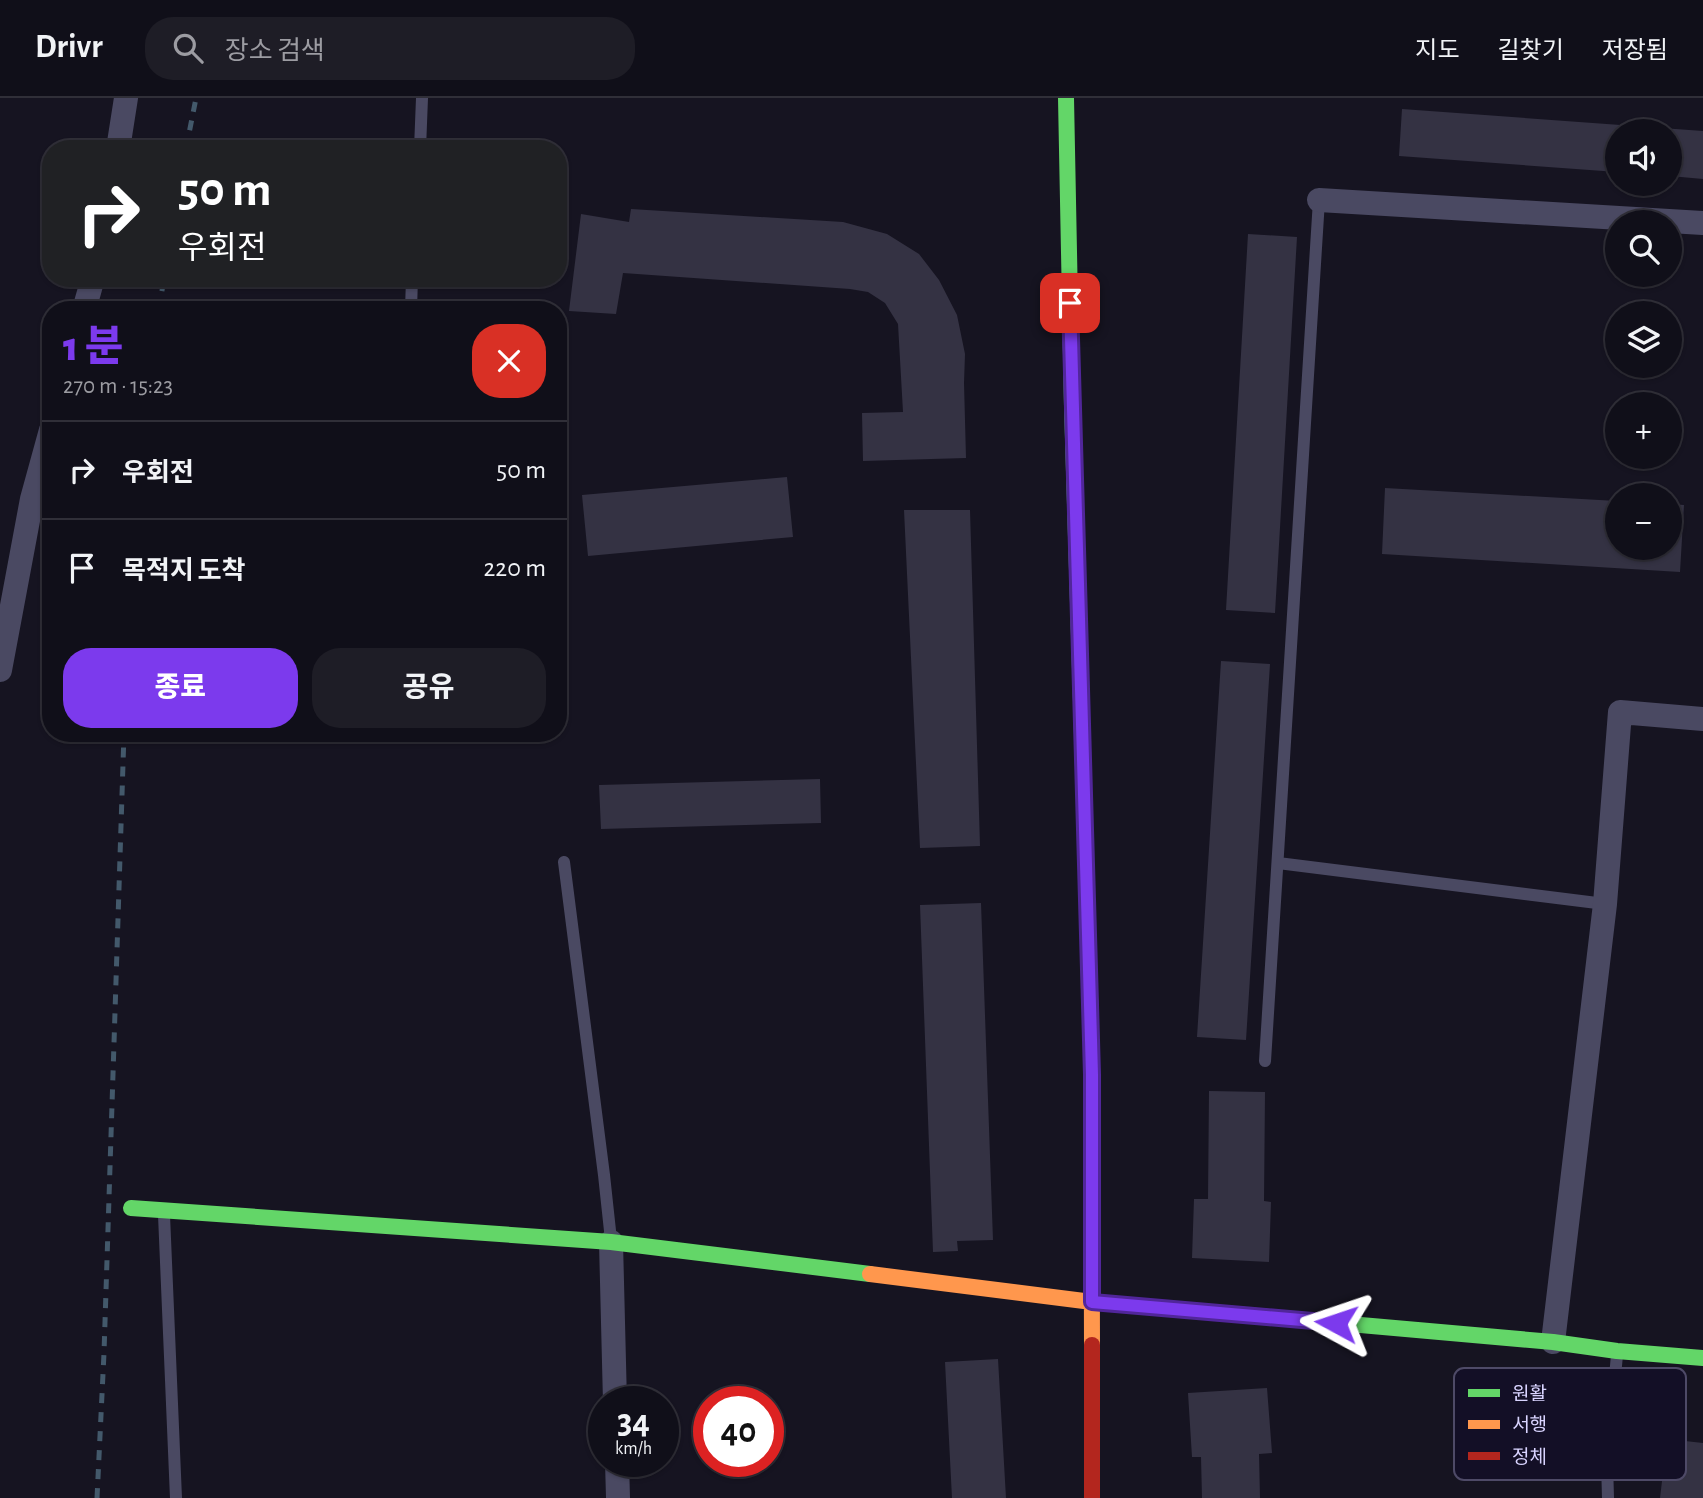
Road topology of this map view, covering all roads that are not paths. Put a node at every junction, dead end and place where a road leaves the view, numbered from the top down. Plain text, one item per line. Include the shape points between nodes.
1 (126, 98) edge
2 (422, 98) edge
3 (1066, 98) edge
4 (119, 140) edge
5 (420, 140) edge
6 (1319, 200) joint
7 (1703, 223) edge
8 (42, 463) edge
9 (0, 670) edge
10 (1703, 719) edge
11 (564, 862) dead end
12 (1278, 863) junction
13 (1605, 904) junction
14 (1265, 1061) dead end
15 (131, 1208) dead end
16 (163, 1211) junction
17 (611, 1242) junction
18 (1092, 1302) junction
19 (1553, 1342) junction
20 (1617, 1351) junction
21 (1703, 1358) edge
22 (1615, 1368) edge
23 (615, 1386) edge
24 (617, 1477) edge
25 (1608, 1480) edge
26 (176, 1498) edge
27 (618, 1498) edge
28 (1092, 1498) edge
29 (1608, 1498) edge

1 - 4 street
2 - 5 lane
3 - 18 street via 1092,1075
6 - 7 street
6 - 12 lane
8 - 9 street
10 - 13 street via 1620,712
11 - 17 lane
12 - 13 lane
12 - 14 lane
13 - 19 street
15 - 16 street
16 - 17 street
16 - 26 lane
17 - 18 street
17 - 23 street
18 - 19 street
18 - 28 street
19 - 20 street
20 - 21 street
20 - 22 lane
24 - 27 street
25 - 29 lane

